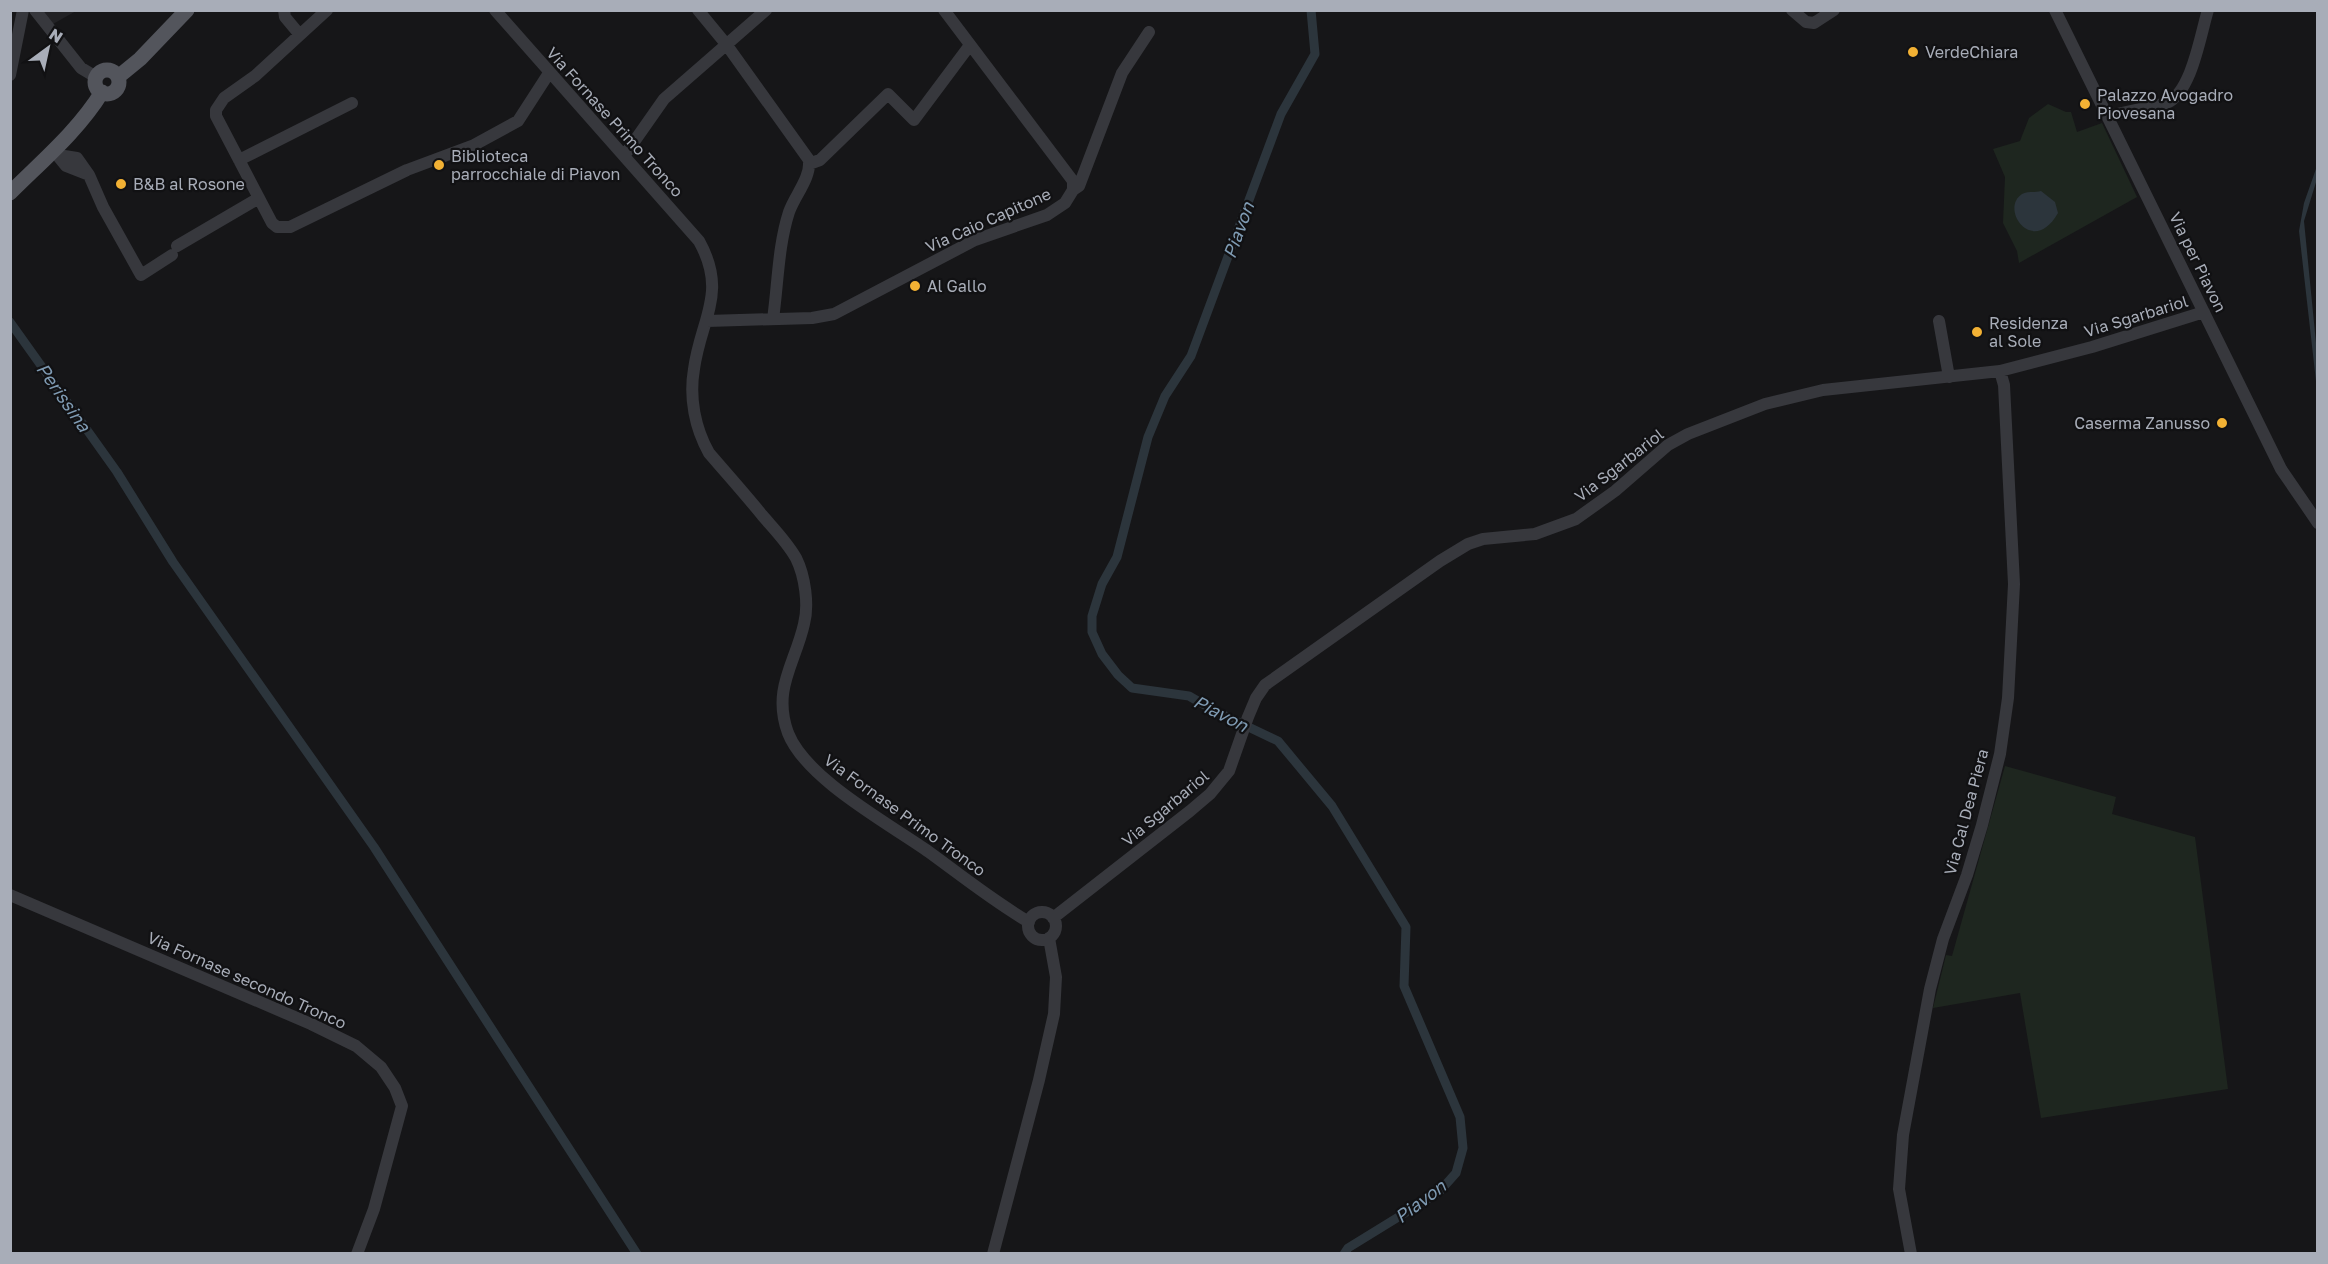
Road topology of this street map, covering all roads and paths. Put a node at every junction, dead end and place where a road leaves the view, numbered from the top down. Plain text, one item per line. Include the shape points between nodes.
1 (23, 10) edge
2 (35, 10) edge
3 (187, 10) edge
4 (284, 10) edge
5 (327, 10) edge
6 (495, 10) edge
7 (698, 10) edge
8 (766, 10) edge
9 (944, 10) edge
10 (1792, 10) edge
11 (1834, 10) edge
12 (2055, 10) edge
13 (2208, 10) edge
14 (1149, 32) dead end
15 (300, 35) junction
16 (726, 44) junction
17 (970, 45) junction
18 (549, 73) junction
19 (10, 75) edge
20 (96, 77) junction
21 (118, 77) junction
22 (102, 92) junction
23 (352, 103) dead end
24 (2108, 116) junction
25 (56, 152) junction
26 (624, 156) junction
27 (239, 160) junction
28 (809, 164) junction
29 (1073, 190) junction
30 (10, 193) edge
31 (259, 198) junction
32 (2204, 312) junction
33 (773, 319) junction
34 (707, 321) junction
35 (1939, 321) dead end
36 (2000, 371) junction
37 (1949, 377) junction
38 (2318, 523) edge
39 (10, 895) edge
40 (1053, 918) junction
41 (1029, 922) junction
42 (1049, 938) junction
43 (357, 1254) edge
44 (993, 1254) edge
45 (1911, 1254) edge

1 - 19 street
2 - 20 street via 81,68
3 - 21 main road
4 - 15 street
5 - 15 street
6 - 18 street, Via Fornase Primo Tronco
7 - 16 street
8 - 16 street
9 - 17 street
10 - 11 street via 1811,23
12 - 24 street, Via per Piavon
13 - 24 street via 2185,84 2174,100
14 - 29 street, Via Caio Capitone via 1122,73 1081,183
15 - 27 street via 219,103 216,116
16 - 26 street via 664,99
16 - 28 street
17 - 28 street via 914,120 888,94 820,160
17 - 29 street via 1073,181
18 - 26 street, Via Fornase Primo Tronco
18 - 31 street via 518,121 474,145 407,170 290,227 272,223
20 - 21 main road via 108,70
20 - 22 main road via 95,84
21 - 22 main road via 114,92
22 - 25 main road
23 - 27 street
24 - 32 street, Via per Piavon
25 - 30 main road
25 - 31 street via 77,158 89,175 141,275
26 - 34 street, Via Fornase Primo Tronco via 699,241 707,256 713,281
27 - 31 street
28 - 33 street via 808,177 794,200 785,227
29 - 33 street, Via Caio Capitone via 1065,203 1047,215 975,240 848,309 812,318
32 - 36 street, Via Sgarbariol
32 - 38 street, Via per Piavon via 2281,469
33 - 34 street, Via Caio Capitone
34 - 41 street, Via Fornase Primo Tronco via 694,368 692,392 700,437 709,453 786,543 797,559 804,581 805,623 783,692 788,733 816,772
35 - 37 street
36 - 37 street, Via Sgarbariol
36 - 45 street, Via Cal Dea Piera via 2004,385 2014,584 2008,698 2000,754 1982,825 1930,989 1904,1135 1899,1189
37 - 40 street, Via Sgarbariol via 1823,390 1786,398 1668,445 1576,519 1535,534 1468,544 1274,676 1256,698 1229,771 1210,794
39 - 43 street, Via Fornase secondo Tronco via 311,1024 356,1046 381,1067 402,1106 374,1209
40 - 41 street, Via Sgarbariol via 1040,912
40 - 42 street via 1056,928
41 - 42 street via 1035,939
42 - 44 street via 1056,977 1054,1014

